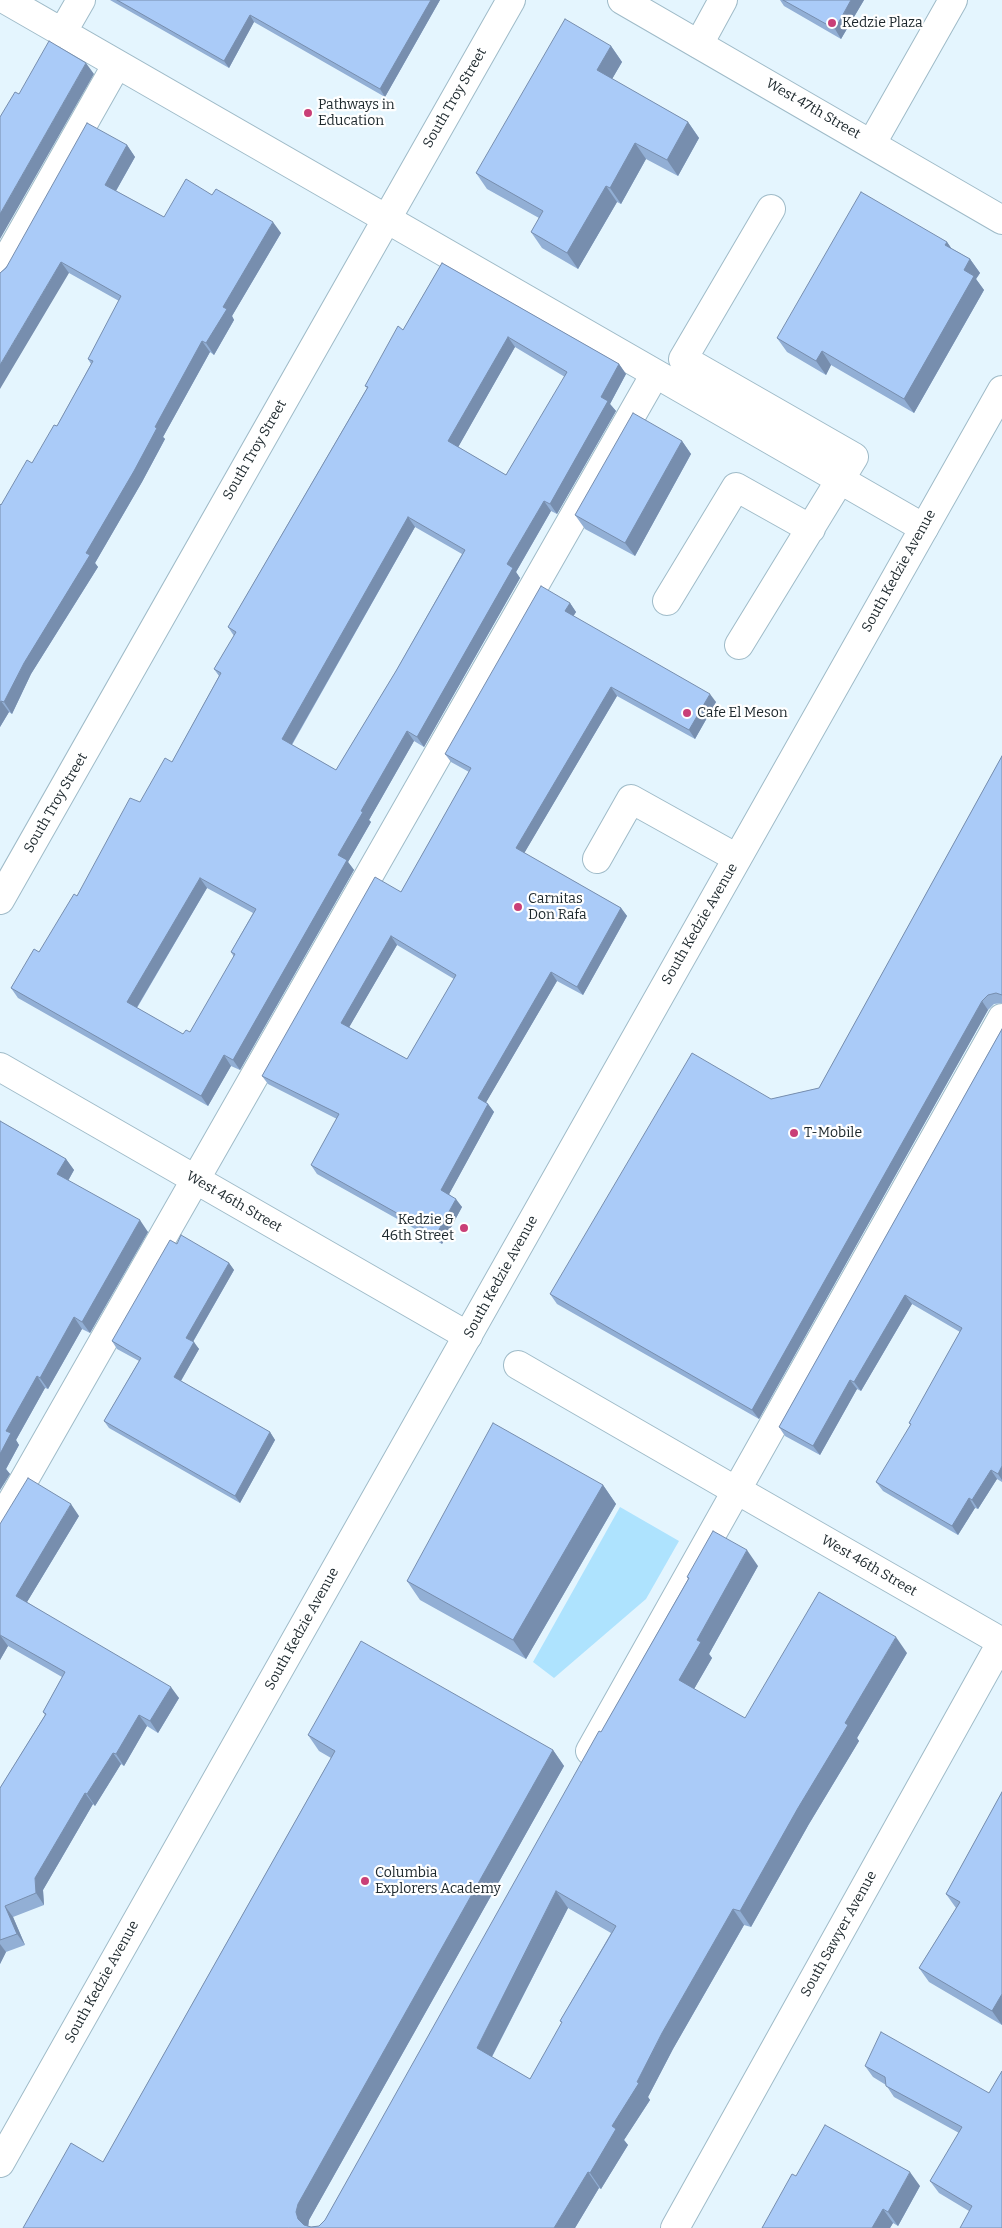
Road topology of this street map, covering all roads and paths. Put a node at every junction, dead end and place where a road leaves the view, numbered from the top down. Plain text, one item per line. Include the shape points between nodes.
1 (6, 0) edge
2 (81, 0) edge
3 (510, 0) edge
4 (622, 0) edge
5 (723, 0) edge
6 (953, 0) edge
7 (62, 33) junction
8 (699, 44) junction
9 (117, 64) junction
10 (872, 143) junction
11 (771, 209) dead end
12 (386, 219) junction
13 (1002, 220) edge
14 (0, 271) edge
15 (655, 374) junction
16 (999, 402) edge
17 (841, 480) junction
18 (811, 528) junction
19 (924, 528) junction
20 (667, 601) dead end
21 (739, 645) dead end
22 (737, 858) junction
23 (597, 859) dead end
24 (0, 900) edge
25 (1002, 1018) edge
26 (0, 1067) edge
27 (195, 1180) junction
28 (468, 1336) junction
29 (518, 1365) dead end
30 (732, 1487) junction
31 (0, 1522) edge
32 (1002, 1642) edge
33 (576, 1777) edge
34 (0, 2163) edge
35 (675, 2228) edge

1 - 7 street
2 - 7 street
3 - 12 street, South Troy Street
4 - 8 street, West 47th Street
5 - 8 street
6 - 10 street
7 - 9 street
8 - 10 street, West 47th Street
9 - 12 street
9 - 14 street
10 - 13 street, West 47th Street
11 - 17 street via 683,359 854,457
12 - 15 street
12 - 24 street, South Troy Street
15 - 17 street
15 - 27 street
16 - 19 street, South Kedzie Avenue
17 - 18 street
17 - 19 street
18 - 20 street via 736,487
18 - 21 street
19 - 22 street, South Kedzie Avenue
22 - 23 street via 631,799
22 - 28 street, South Kedzie Avenue
25 - 30 street
26 - 27 street, West 46th Street
27 - 28 street, West 46th Street
27 - 31 street
28 - 34 street, South Kedzie Avenue
29 - 30 street, West 46th Street
30 - 32 street, West 46th Street
30 - 33 street
32 - 35 street, South Sawyer Avenue

